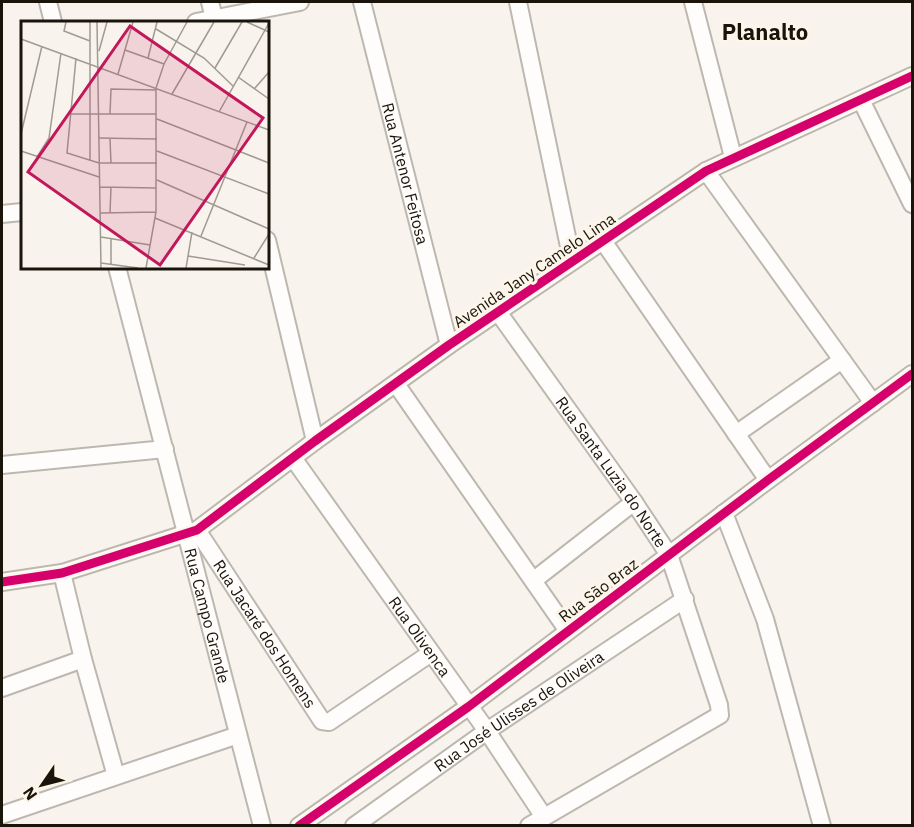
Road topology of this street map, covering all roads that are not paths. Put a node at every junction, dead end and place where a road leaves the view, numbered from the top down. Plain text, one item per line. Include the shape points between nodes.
1 (48, 2) edge
2 (210, 2) edge
3 (300, 2) edge
4 (362, 2) edge
5 (518, 2) edge
6 (693, 2) edge
7 (215, 20) edge
8 (53, 21) edge
9 (912, 76) edge
10 (861, 100) junction
11 (733, 157) junction
12 (706, 171) junction
13 (912, 204) edge
14 (21, 212) edge
15 (2, 214) edge
16 (603, 241) junction
17 (268, 244) edge
18 (572, 261) junction
19 (117, 268) edge
20 (498, 312) junction
21 (449, 345) junction
22 (842, 360) junction
23 (912, 374) edge
24 (396, 384) junction
25 (873, 403) junction
26 (736, 434) junction
27 (315, 441) junction
28 (165, 449) junction
29 (293, 458) junction
30 (2, 465) edge
31 (768, 480) junction
32 (634, 502) junction
33 (724, 513) junction
34 (192, 532) junction
35 (669, 555) junction
36 (62, 573) junction
37 (534, 580) junction
38 (2, 582) edge
39 (685, 599) junction
40 (568, 631) junction
41 (431, 653) junction
42 (82, 659) junction
43 (2, 688) edge
44 (468, 707) junction
45 (487, 731) junction
46 (238, 735) junction
47 (116, 776) junction
48 (2, 815) edge
49 (544, 817) junction
50 (262, 825) edge
51 (299, 825) edge
52 (354, 825) edge
53 (529, 825) edge
54 (822, 825) edge

1 - 8 street
2 - 7 street
3 - 7 street
4 - 21 street, Rua Antenor Feitosa
5 - 18 street
6 - 11 street
9 - 10 street, Avenida Jany Camelo Lima
10 - 11 street, Avenida Jany Camelo Lima
10 - 13 street
11 - 12 street, Avenida Jany Camelo Lima
12 - 16 street, Avenida Jany Camelo Lima
12 - 22 street
14 - 15 street
16 - 18 street, Avenida Jany Camelo Lima
16 - 26 street
17 - 27 street
18 - 20 street, Avenida Jany Camelo Lima
19 - 28 street, Rua Campo Grande
20 - 21 street, Avenida Jany Camelo Lima
20 - 32 street, Rua Santa Luzia do Norte
21 - 24 street, Avenida Jany Camelo Lima
22 - 25 street
22 - 26 street
23 - 25 street, Rua São Braz
24 - 27 street, Avenida Jany Camelo Lima
24 - 37 street
25 - 31 street, Rua São Braz
26 - 31 street
27 - 29 street, Avenida Jany Camelo Lima
28 - 30 street
28 - 34 street, Rua Campo Grande
29 - 34 street, Avenida Jany Camelo Lima
29 - 41 street, Rua Olivenca
31 - 33 street, Rua São Braz
32 - 35 street, Rua Santa Luzia do Norte
32 - 37 street
33 - 35 street, Rua São Braz
33 - 54 street via 765,619
34 - 36 street, Avenida Jany Camelo Lima
34 - 41 street, Rua Jacaré dos Homens via 322,721 329,722
34 - 46 street, Rua Campo Grande
35 - 39 street, Rua Santa Luzia do Norte
35 - 40 street, Rua São Braz
36 - 38 street, Avenida Jany Camelo Lima
36 - 42 street
37 - 40 street
39 - 45 street, Rua José Ulisses de Oliveira
39 - 49 street, Rua Santa Luzia do Norte via 720,715
40 - 44 street, Rua São Braz
41 - 44 street, Rua Olivenca
42 - 43 street
42 - 47 street
44 - 45 street, Rua Olivenca
44 - 51 street, Rua São Braz
45 - 49 street, Rua Olivenca
45 - 52 street, Rua José Ulisses de Oliveira
46 - 47 street
46 - 50 street, Rua Campo Grande
47 - 48 street
49 - 53 street

